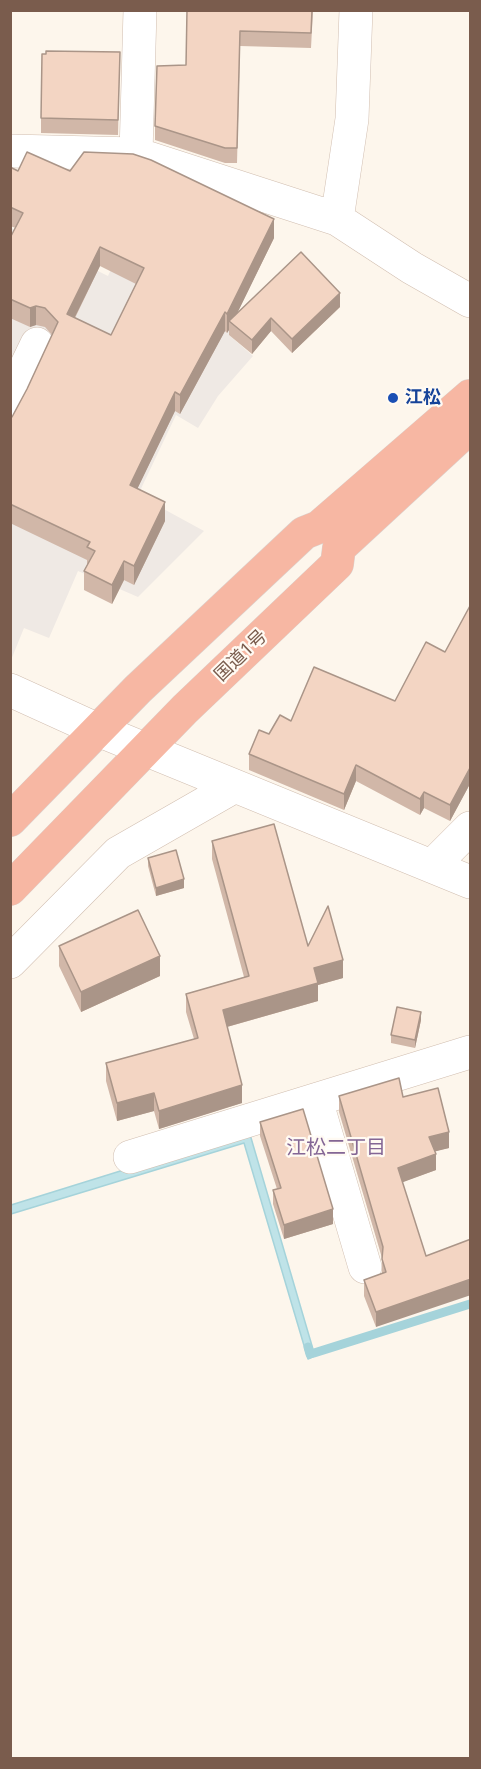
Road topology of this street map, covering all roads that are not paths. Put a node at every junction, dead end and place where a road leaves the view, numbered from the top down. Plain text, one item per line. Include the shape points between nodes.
1 (140, 10) edge
2 (356, 10) edge
3 (10, 151) edge
4 (136, 154) junction
5 (337, 219) junction
6 (471, 301) edge
7 (37, 344) dead end
8 (471, 370) edge
9 (471, 396) edge
10 (10, 400) edge
11 (471, 427) edge
12 (471, 454) edge
13 (304, 533) junction
14 (337, 564) junction
15 (10, 690) edge
16 (98, 730) junction
17 (146, 750) junction
18 (235, 786) junction
19 (10, 820) edge
20 (471, 828) edge
21 (432, 866) junction
22 (471, 882) edge
23 (10, 889) edge
24 (10, 962) edge
25 (471, 1052) edge
26 (316, 1100) junction
27 (130, 1157) dead end
28 (365, 1267) dead end

1 - 4 street
2 - 5 street via 352,119
3 - 4 street
4 - 5 street
5 - 6 street
7 - 10 street
8 - 13 highway via 307,518
9 - 13 highway via 319,527
11 - 14 highway, 国道1号 via 339,549
12 - 14 highway via 351,559
13 - 16 highway
14 - 17 highway, 国道1号
15 - 16 street
16 - 17 street
16 - 19 highway
17 - 18 street
17 - 23 highway, 国道1号
18 - 21 street
18 - 24 street via 118,853
20 - 21 street
21 - 22 street
25 - 26 street
26 - 27 street
26 - 28 street

